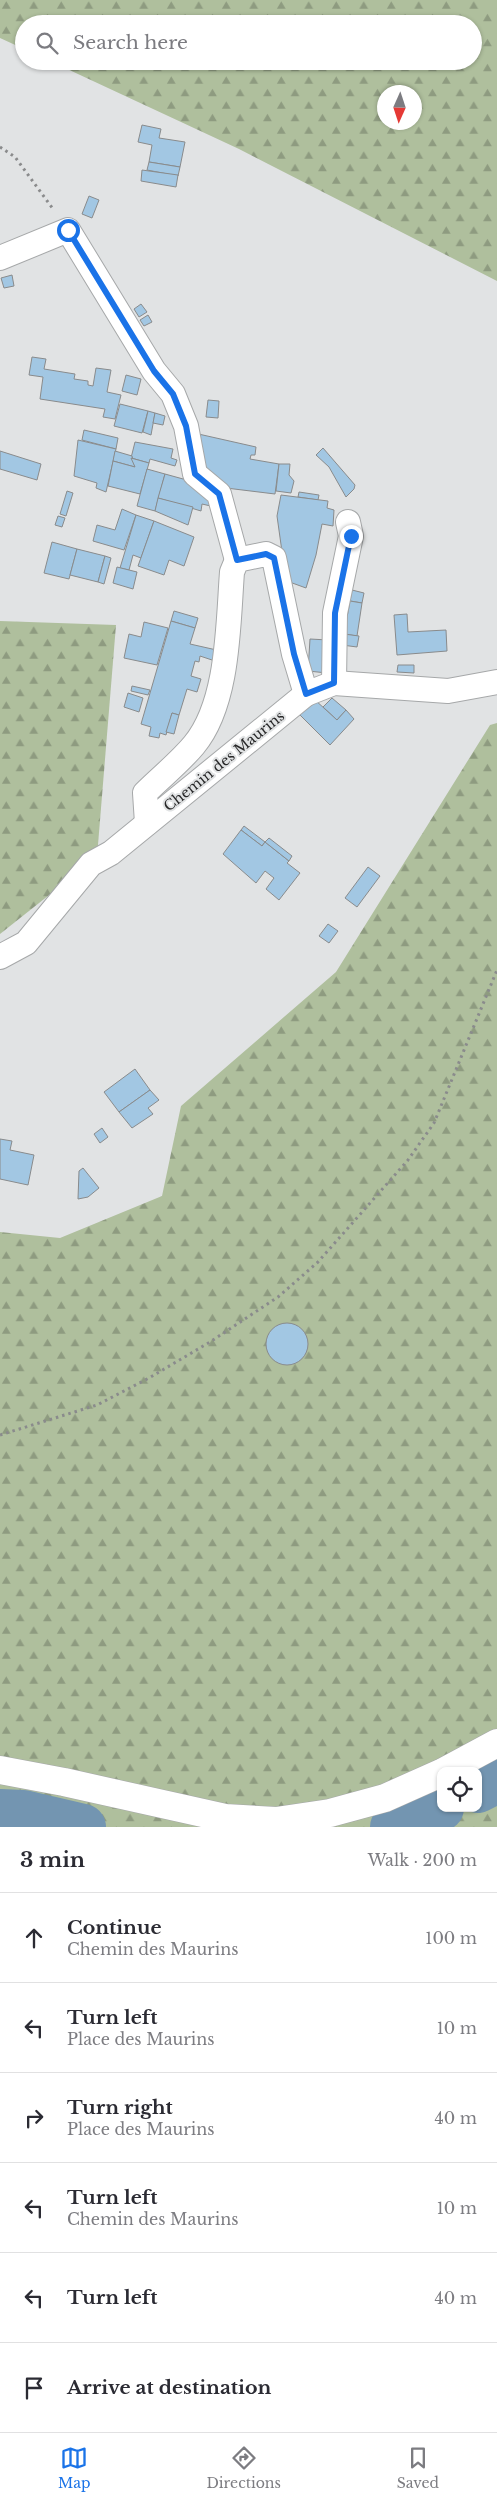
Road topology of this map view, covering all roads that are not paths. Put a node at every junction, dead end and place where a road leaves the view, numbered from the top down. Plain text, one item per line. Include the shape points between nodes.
1 (0, 258) edge
2 (348, 522) dead end
3 (237, 560) junction
4 (497, 682) edge
5 (334, 683) junction
6 (306, 694) junction
7 (147, 823) junction
8 (0, 957) edge
9 (497, 1743) edge
10 (452, 1767) edge
11 (0, 1770) edge
12 (437, 1775) edge

1 - 3 street via 68,230 154,371 173,394 186,426 195,474 219,494
2 - 5 street via 351,536 335,613
3 - 6 street via 266,554 274,558 294,654
3 - 7 street via 232,572 224,676 209,718 195,744 145,793
4 - 5 street, Chemin des Maurins via 448,691
5 - 6 street, Chemin des Maurins
6 - 7 street, Chemin des Maurins
7 - 8 street, Chemin des Maurins via 111,853 91,864 26,943
9 - 10 main road
11 - 12 main road via 225,1818 276,1822 330,1813 385,1798

